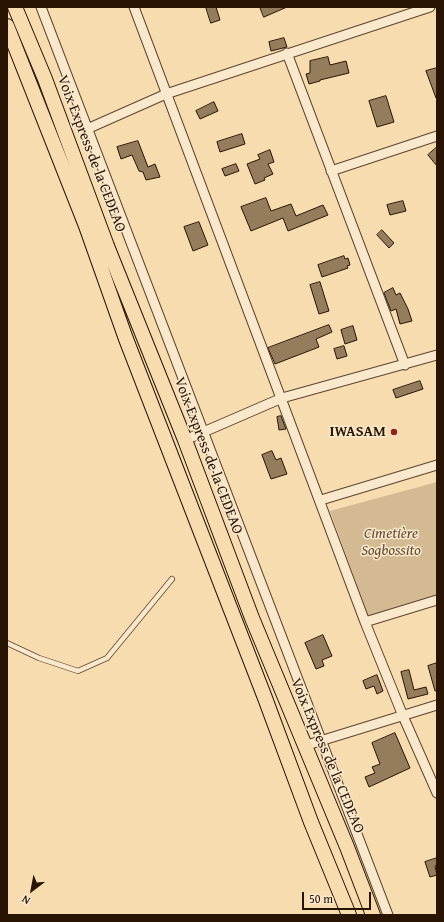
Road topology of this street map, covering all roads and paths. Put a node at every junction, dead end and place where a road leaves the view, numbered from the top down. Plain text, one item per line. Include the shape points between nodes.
1 (41, 7) edge
2 (134, 7) edge
3 (426, 8) edge
4 (13, 14) edge
5 (7, 26) edge
6 (287, 54) junction
7 (166, 94) junction
8 (87, 129) junction
9 (437, 136) edge
10 (331, 171) junction
11 (437, 355) edge
12 (405, 365) junction
13 (282, 398) junction
14 (204, 433) junction
15 (185, 440) junction
16 (437, 465) edge
17 (321, 500) junction
18 (216, 523) junction
19 (199, 528) junction
20 (172, 579) dead end
21 (437, 600) edge
22 (366, 622) junction
23 (7, 643) edge
24 (437, 706) edge
25 (403, 716) junction
26 (320, 740) junction
27 (304, 746) junction
28 (437, 793) edge
29 (349, 915) edge
30 (373, 915) edge
31 (388, 915) edge

1 - 8 street
2 - 7 street
3 - 6 street
4 - 15 main road, Voix Express de la CEDEAO via 45,79 107,246
5 - 19 main road via 86,226 126,339
6 - 7 street
6 - 10 street
7 - 8 street
7 - 13 street
8 - 14 street
9 - 10 street
10 - 12 street
11 - 12 street
12 - 13 street
13 - 14 street
13 - 17 street
14 - 15 street
14 - 26 street
15 - 18 main road, Voix Express de la CEDEAO
16 - 17 street
17 - 22 street
18 - 19 main road
18 - 27 main road, Voix Express de la CEDEAO
19 - 29 main road via 310,822
20 - 23 lane via 107,658 78,671 39,658
21 - 22 street
22 - 25 street
24 - 25 street
25 - 26 street
25 - 28 street
26 - 27 street
26 - 31 street
27 - 30 main road, Voix Express de la CEDEAO

